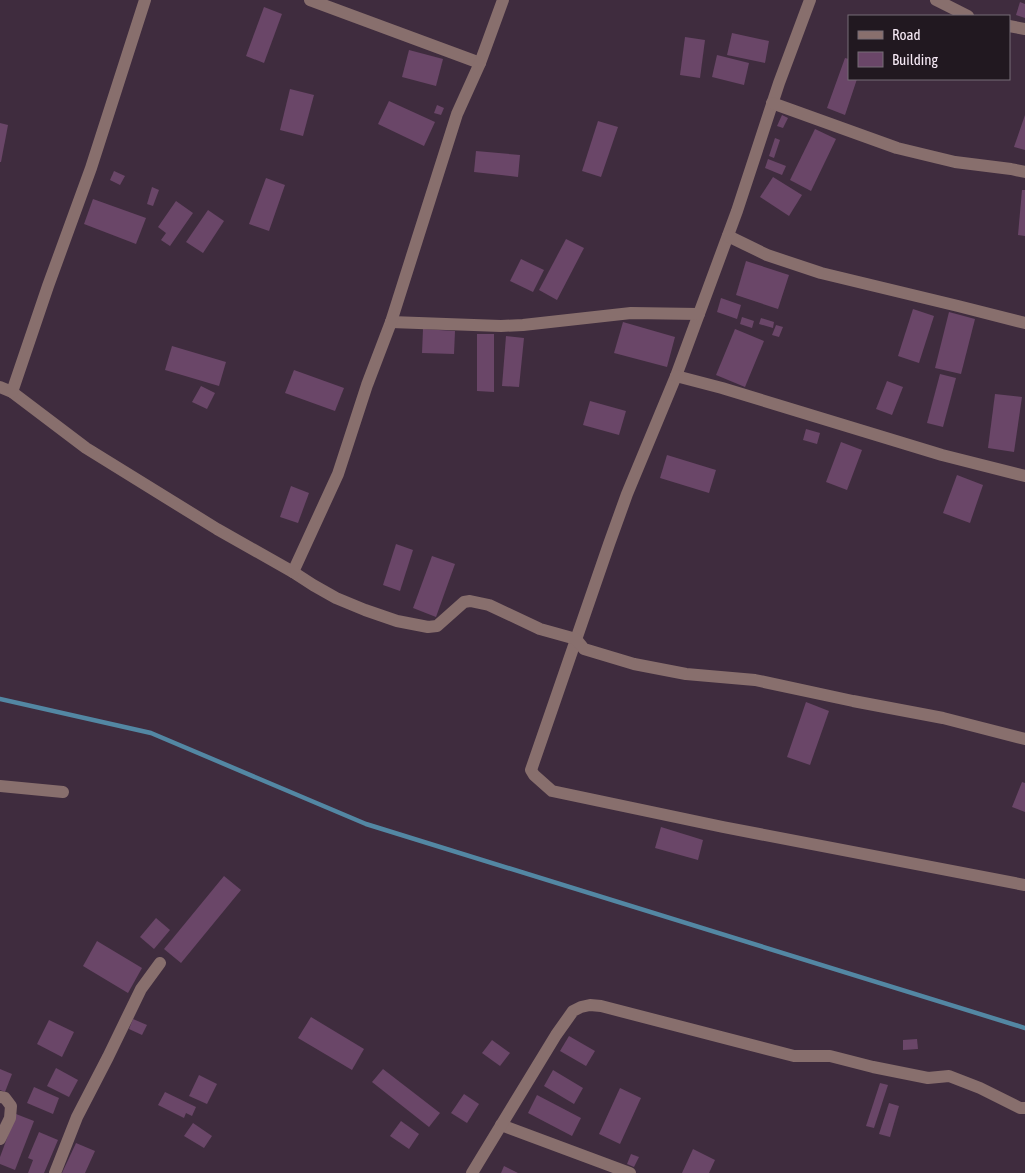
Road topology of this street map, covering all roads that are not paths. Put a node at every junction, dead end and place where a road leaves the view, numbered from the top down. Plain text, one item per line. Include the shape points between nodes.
1 (144, 0) edge
2 (310, 0) edge
3 (503, 0) edge
4 (810, 0) edge
5 (936, 0) edge
6 (966, 15) edge
7 (1010, 26) edge
8 (1025, 29) edge
9 (480, 63) junction
10 (772, 103) junction
11 (1025, 172) edge
12 (728, 236) junction
13 (699, 314) junction
14 (391, 322) junction
15 (1025, 323) edge
16 (676, 376) junction
17 (6, 389) edge
18 (1025, 476) edge
19 (293, 572) junction
20 (576, 640) junction
21 (1025, 740) edge
22 (0, 786) edge
23 (63, 792) dead end
24 (1025, 884) edge
25 (160, 962) dead end
26 (0, 1097) edge
27 (1025, 1108) edge
28 (501, 1125) junction
29 (0, 1139) edge
30 (55, 1173) edge
31 (472, 1173) edge
32 (630, 1173) edge

1 - 17 street via 92,168
2 - 9 street
3 - 9 street
4 - 10 street
5 - 6 street
7 - 8 street
9 - 14 street via 457,114
10 - 11 street via 897,148 955,162
10 - 12 street
12 - 13 street
12 - 15 street via 767,255 821,273
13 - 14 street via 631,313 501,326
13 - 16 street
14 - 19 street via 338,474
16 - 18 street via 942,455
16 - 20 street via 627,494
17 - 19 street via 86,448
19 - 20 street via 336,598 410,624 437,626 460,605 470,601 489,605 540,629
20 - 21 street via 584,649 634,664 686,674 764,681 943,718
20 - 24 street via 531,770 552,791
22 - 23 street
25 - 30 street via 141,990 77,1117
26 - 29 street via 11,1106 10,1118
27 - 28 street via 949,1076 928,1078 830,1056 794,1056 590,1005 573,1011
28 - 31 street
28 - 32 street

